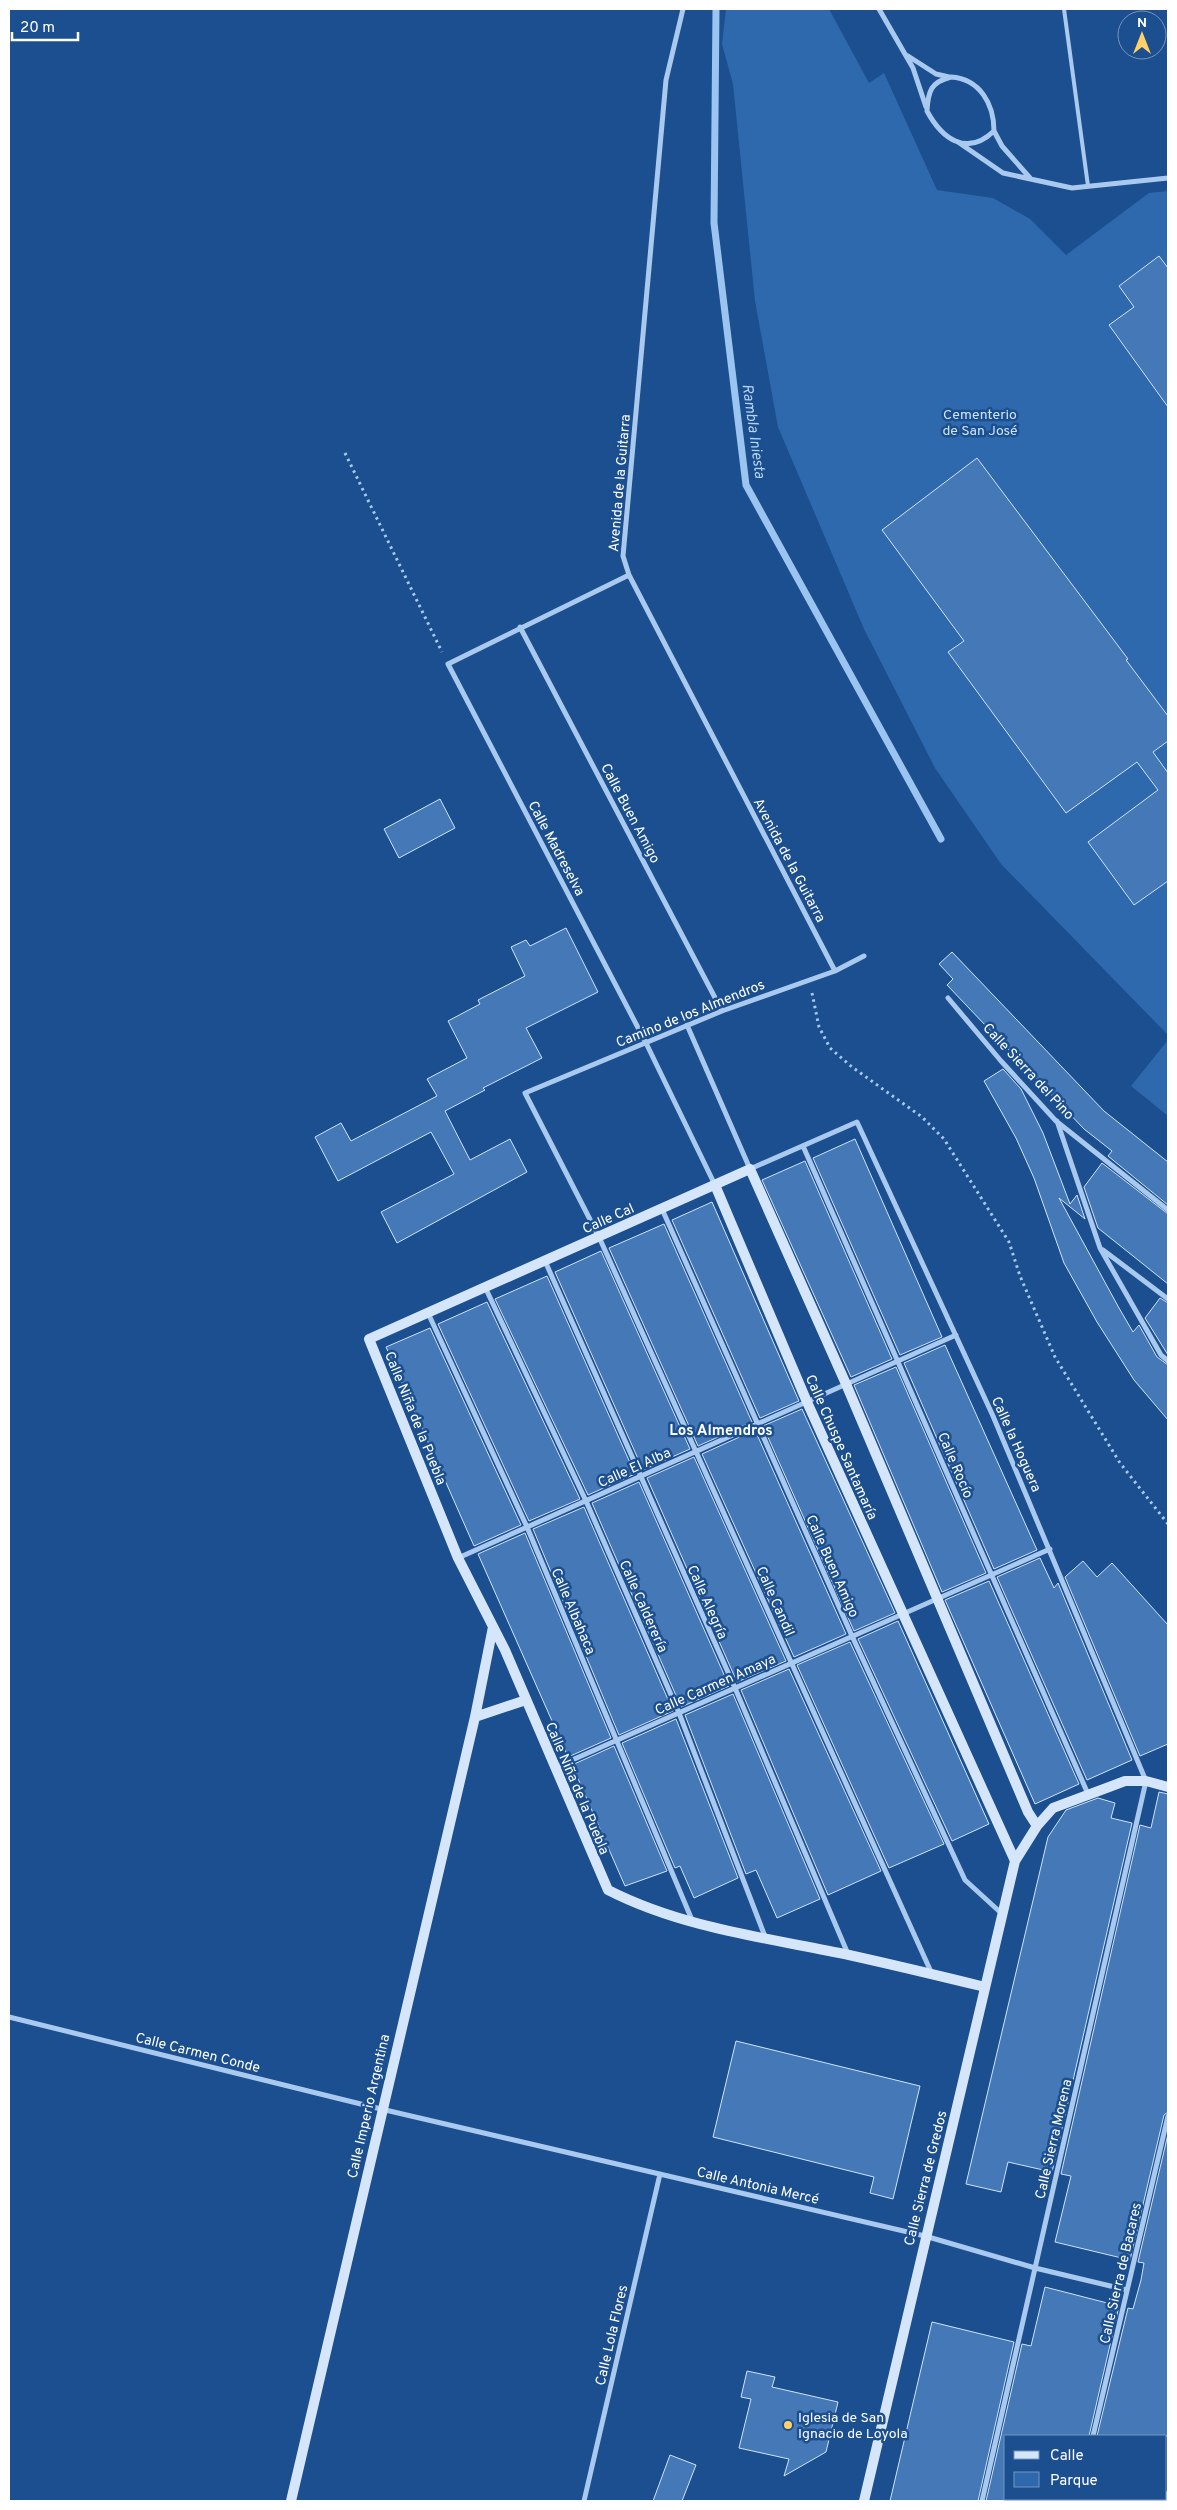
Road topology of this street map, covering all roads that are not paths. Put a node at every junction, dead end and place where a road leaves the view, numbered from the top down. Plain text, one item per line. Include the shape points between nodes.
1 (683, 9) edge
2 (879, 9) edge
3 (1064, 9) edge
4 (906, 54) junction
5 (951, 77) junction
6 (927, 111) junction
7 (994, 131) junction
8 (958, 142) junction
9 (1168, 178) edge
10 (1031, 179) junction
11 (1088, 186) junction
12 (629, 575) junction
13 (520, 627) junction
14 (864, 956) dead end
15 (835, 971) junction
16 (948, 998) dead end
17 (722, 1011) junction
18 (686, 1025) junction
19 (646, 1043) junction
20 (525, 1093) joint
21 (1056, 1120) junction
22 (857, 1122) joint
23 (803, 1146) junction
24 (750, 1169) junction
25 (715, 1185) junction
26 (662, 1209) junction
27 (1168, 1210) edge
28 (599, 1237) junction
29 (1100, 1248) junction
30 (544, 1261) junction
31 (485, 1287) junction
32 (1168, 1299) edge
33 (428, 1313) junction
34 (956, 1335) junction
35 (370, 1339) joint
36 (899, 1360) junction
37 (1168, 1361) edge
38 (846, 1384) junction
39 (807, 1402) junction
40 (757, 1424) junction
41 (697, 1451) junction
42 (640, 1477) junction
43 (586, 1501) junction
44 (527, 1527) junction
45 (1050, 1549) junction
46 (458, 1558) junction
47 (991, 1575) junction
48 (937, 1599) junction
49 (902, 1614) junction
50 (493, 1627) junction
51 (852, 1636) junction
52 (791, 1663) junction
53 (735, 1688) junction
54 (526, 1700) junction
55 (679, 1713) junction
56 (475, 1717) junction
57 (617, 1740) junction
58 (554, 1768) junction
59 (1146, 1781) junction
60 (1168, 1787) edge
61 (1088, 1794) junction
62 (1037, 1826) junction
63 (1015, 1861) junction
64 (1005, 1908) junction
65 (692, 1920) junction
66 (766, 1940) junction
67 (848, 1955) junction
68 (932, 1974) junction
69 (985, 1987) junction
70 (9, 2017) edge
71 (381, 2109) junction
72 (1168, 2116) edge
73 (660, 2174) junction
74 (924, 2236) junction
75 (1035, 2268) junction
76 (1127, 2290) junction
77 (1093, 2435) edge
78 (1168, 2496) edge
79 (291, 2501) edge
80 (584, 2501) edge
81 (864, 2501) edge
82 (982, 2501) edge
83 (1167, 2501) edge

1 - 12 street, Avenida de la Guitarra via 665,90 623,556
2 - 4 street
3 - 11 lane
4 - 5 street via 936,74
4 - 6 street
5 - 6 street via 938,80 931,90
5 - 7 street via 963,78 990,102
6 - 8 street via 941,132
7 - 8 street via 983,141 971,144
7 - 10 street via 1002,146
8 - 10 street via 1003,173
9 - 11 street
10 - 11 street via 1072,188
12 - 13 street
12 - 15 street, Avenida de la Guitarra
13 - 17 street, Calle Buen Amigo
13 - 19 street, Calle Madreselva via 448,664
14 - 15 street, Camino de los Almendros
15 - 17 street, Camino de los Almendros
16 - 21 street, Calle Sierra del Pino
17 - 18 street, Camino de los Almendros
18 - 19 street, Camino de los Almendros
18 - 24 street, Calle Chuspe Santamaría
19 - 20 street, Camino de los Almendros
19 - 25 street, Calle Chuspe Santamaría
20 - 28 street, Calle Candil
21 - 27 street, Calle Sierra del Pino
21 - 29 street
22 - 23 street, Calle Cal
22 - 34 street, Calle la Hoguera
23 - 24 street, Calle Cal
23 - 36 street, Calle Rocío
24 - 25 street, Calle Cal
24 - 38 street, Calle Chuspe Santamaría
25 - 26 street, Calle Cal
25 - 39 street, Calle Chuspe Santamaría
26 - 28 street, Calle Cal
26 - 40 street, Calle Buen Amigo
28 - 30 street, Calle Cal
28 - 41 street, Calle Candil
29 - 32 street
29 - 37 street via 1161,1355
30 - 31 street, Calle Cal
30 - 42 street, Calle Alegría
31 - 33 street, Calle Cal
31 - 43 street, Calle Calderería
33 - 35 street, Calle Cal
33 - 44 street, Calle Albahaca
34 - 36 street, Calle El Alba
34 - 45 street, Calle la Hoguera
35 - 46 street, Calle Niña de la Puebla
36 - 38 street, Calle El Alba
36 - 47 street, Calle Rocío
38 - 39 street, Calle El Alba
38 - 48 street, Calle Chuspe Santamaría
39 - 40 street, Calle El Alba
39 - 49 street, Calle Chuspe Santamaría
40 - 41 street, Calle El Alba
40 - 51 street, Calle Buen Amigo
41 - 42 street, Calle El Alba
41 - 52 street, Calle Candil
42 - 43 street, Calle El Alba
42 - 53 street, Calle Alegría
43 - 44 street, Calle El Alba
43 - 55 street, Calle Calderería
44 - 46 street, Calle El Alba
44 - 57 street, Calle Albahaca
45 - 47 street, Calle Carmen Amaya
45 - 59 street, Calle la Hoguera
46 - 50 street, Calle Niña de la Puebla
47 - 48 street, Calle Carmen Amaya
47 - 61 street, Calle Rocío
48 - 49 street, Calle Carmen Amaya
48 - 62 street, Calle Chuspe Santamaría via 1028,1812
49 - 51 street, Calle Carmen Amaya
49 - 63 street, Calle Chuspe Santamaría
50 - 54 street, Calle Niña de la Puebla
50 - 56 street, Calle Imperio Argentina
51 - 52 street, Calle Carmen Amaya
51 - 64 street, Calle Buen Amigo via 965,1880 1000,1912
52 - 53 street, Calle Carmen Amaya
52 - 68 street, Calle Candil
53 - 55 street, Calle Carmen Amaya
53 - 67 street, Calle Alegría
54 - 56 street
54 - 58 street, Calle Niña de la Puebla
55 - 57 street, Calle Carmen Amaya
55 - 66 street, Calle Calderería
56 - 71 street, Calle Imperio Argentina
57 - 58 street, Calle Carmen Amaya
57 - 65 street, Calle Albahaca
58 - 65 street, Calle Niña de la Puebla via 608,1890 640,1907
59 - 60 street
59 - 61 street via 1125,1781
59 - 75 street, Calle Sierra Morena
61 - 62 street via 1053,1808
62 - 63 street
63 - 64 street, Calle Sierra de Gredos
64 - 69 street, Calle Sierra de Gredos
65 - 66 street, Calle Niña de la Puebla
66 - 67 street, Calle Niña de la Puebla
67 - 68 street, Calle Niña de la Puebla
68 - 69 street, Calle Niña de la Puebla
69 - 74 street, Calle Sierra de Gredos
70 - 71 street, Calle Carmen Conde
71 - 73 street, Calle Antonia Mercé
71 - 79 street, Calle Imperio Argentina
72 - 76 street, Calle Sierra de Bacares
73 - 74 street, Calle Antonia Mercé
73 - 80 street, Calle Lola Flores
74 - 75 street, Calle Antonia Mercé
74 - 81 street, Calle Sierra de Gredos
75 - 76 street, Calle Antonia Mercé
75 - 82 street, Calle Sierra Morena
76 - 77 street, Calle Sierra de Bacares
78 - 83 street

